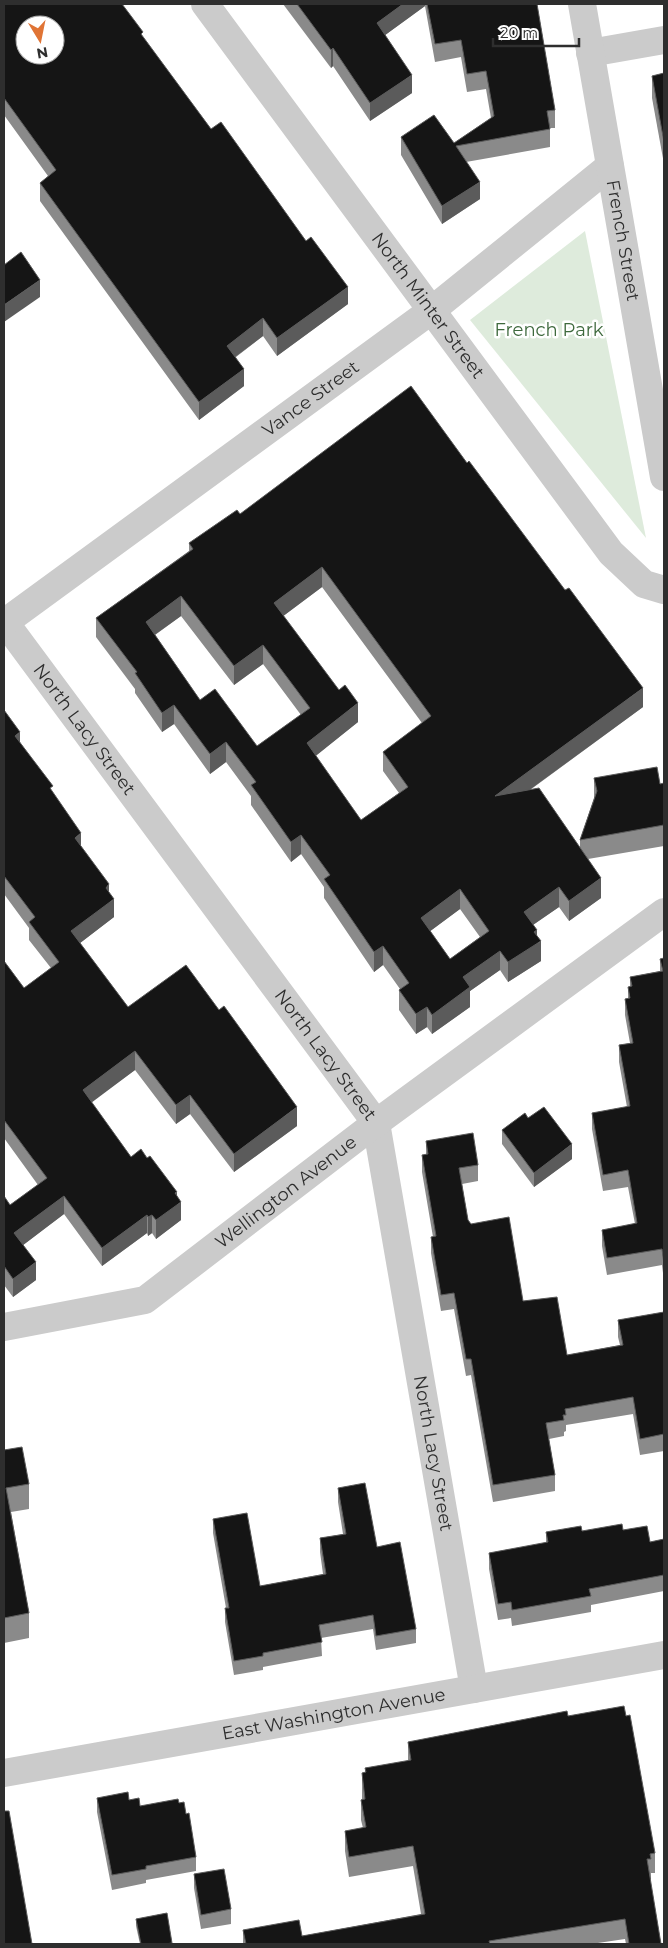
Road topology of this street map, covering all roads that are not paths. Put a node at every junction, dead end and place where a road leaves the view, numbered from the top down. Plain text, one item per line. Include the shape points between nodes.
1 (205, 4) edge
2 (582, 4) edge
3 (664, 40) edge
4 (590, 53) junction
5 (610, 166) junction
6 (432, 310) junction
7 (664, 478) edge
8 (664, 590) edge
9 (4, 622) edge
10 (664, 912) edge
11 (376, 1123) junction
12 (4, 1327) edge
13 (664, 1655) edge
14 (474, 1689) junction
15 (4, 1773) edge

1 - 6 street, North Minter Street
2 - 4 street, French Street
3 - 4 street
4 - 5 street, French Street
5 - 6 street, Vance Street
5 - 7 street, French Street
6 - 8 street, North Minter Street via 611,553 644,584
6 - 9 street, Vance Street
9 - 11 street, North Lacy Street
10 - 11 street, Wellington Avenue
11 - 12 street, Wellington Avenue via 145,1300
11 - 14 street, North Lacy Street
13 - 14 street, East Washington Avenue
14 - 15 street, East Washington Avenue

